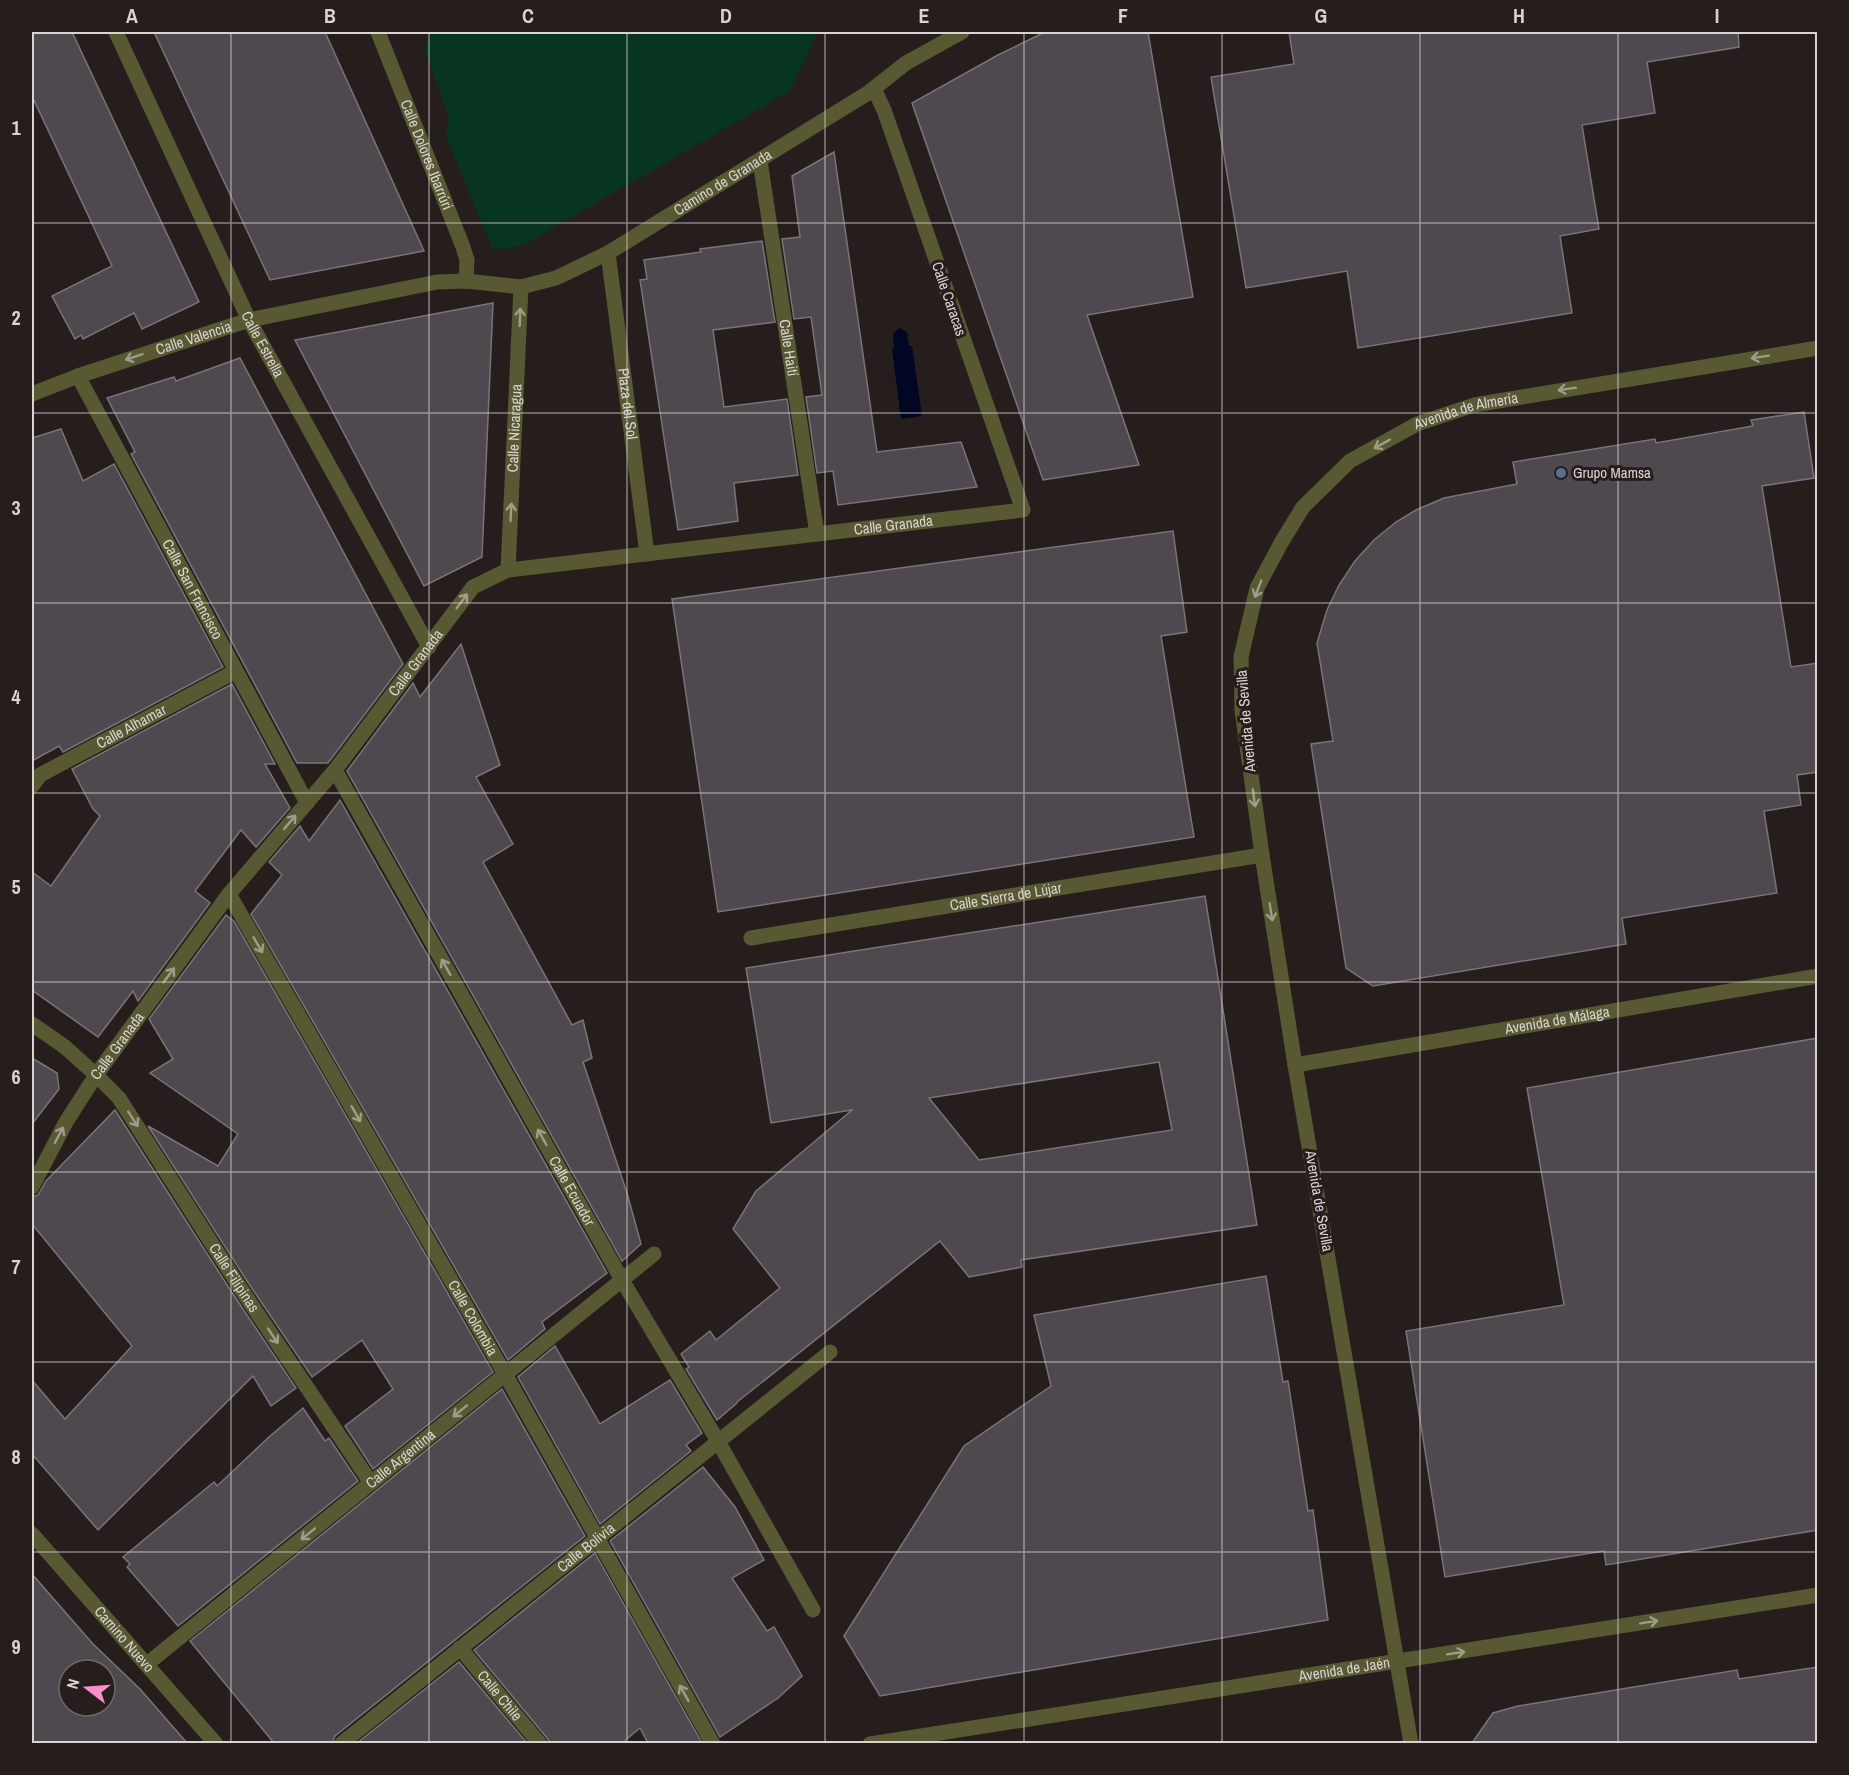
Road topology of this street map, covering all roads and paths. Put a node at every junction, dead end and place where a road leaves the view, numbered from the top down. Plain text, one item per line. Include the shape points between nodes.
1 (116, 32) edge
2 (378, 32) edge
3 (962, 32) edge
4 (874, 89) junction
5 (760, 160) junction
6 (608, 253) junction
7 (466, 281) junction
8 (521, 287) junction
9 (249, 320) junction
10 (1818, 348) edge
11 (78, 376) junction
12 (32, 394) edge
13 (1023, 510) joint
14 (817, 534) junction
15 (646, 554) junction
16 (508, 570) junction
17 (429, 647) junction
18 (1241, 657) joint
19 (236, 672) junction
20 (335, 770) junction
21 (32, 786) edge
22 (307, 803) junction
23 (1262, 855) junction
24 (229, 894) junction
25 (751, 938) dead end
26 (1818, 976) edge
27 (32, 1024) edge
28 (1295, 1065) junction
29 (96, 1075) junction
30 (32, 1187) edge
31 (654, 1254) dead end
32 (622, 1280) junction
33 (830, 1352) dead end
34 (505, 1374) junction
35 (719, 1443) junction
36 (371, 1483) junction
37 (32, 1534) edge
38 (598, 1540) junction
39 (1818, 1595) edge
40 (813, 1610) dead end
41 (460, 1648) junction
42 (1398, 1662) junction
43 (147, 1664) junction
44 (216, 1743) edge
45 (341, 1743) edge
46 (540, 1743) edge
47 (713, 1743) edge
48 (870, 1743) edge
49 (1411, 1743) edge

1 - 9 street, Calle Estrella
2 - 7 street, Calle Dolores Ibarrúri via 463,247
3 - 4 street, Camino de Granada via 906,63
4 - 5 street, Camino de Granada
4 - 13 street, Calle Caracas
5 - 6 street, Camino de Granada
5 - 14 street, Calle Haití
6 - 8 street, Camino de Granada via 556,278
6 - 15 street, Plaza del Sol
7 - 8 street, Camino de Granada
7 - 9 street, Calle Valencia via 437,282
16 -> 8 street, Calle Nicaragua
9 -> 11 street, Calle Valencia
9 - 17 street, Calle Estrella
10 -> 18 street, Avenida de Almería via 1474,405 1417,424 1350,461 1303,507 1257,588
11 - 12 street, Calle Valencia
11 - 19 street, Calle San Francisco
13 - 14 street, Calle Granada
14 - 15 street, Calle Granada
15 - 16 street, Calle Granada
17 -> 16 street, Calle Granada via 473,587
17 - 20 street, Calle Granada
18 -> 23 street, Avenida de Sevilla via 1242,710
19 - 21 street, Calle Alhamar via 40,774
19 - 22 street, Calle San Francisco
20 - 22 street, Calle Granada
32 -> 20 street, Calle Ecuador
24 -> 22 street, Calle Granada
23 - 25 street, Calle Sierra de Lújar
23 -> 28 street, Avenida de Sevilla
29 -> 24 street, Calle Granada
24 -> 34 street, Calle Colombia
26 - 28 street, Avenida de Málaga
27 - 29 street, Calle Filipinas via 66,1047
28 - 42 street, Avenida de Sevilla
30 -> 29 street, Calle Granada
29 -> 36 street, Calle Filipinas via 119,1098
31 - 32 street, Calle Argentina
32 - 34 street, Calle Argentina
32 - 35 street, Calle Ecuador
33 - 35 street, Calle Bolivia
34 -> 36 street, Calle Argentina
34 - 38 street, Calle Colombia
35 - 38 street, Calle Bolivia
35 - 40 street, Calle Ecuador
36 -> 43 street, Calle Argentina
37 - 43 street, Camino Nuevo
38 - 41 street, Calle Bolivia
47 -> 38 street, Calle Colombia
42 -> 39 street, Avenida de Jaén
41 - 45 street, Calle Bolivia
41 - 46 street, Calle Chile
42 - 48 street, Avenida de Jaén
42 - 49 street, Avenida de Sevilla
43 - 44 street, Camino Nuevo

